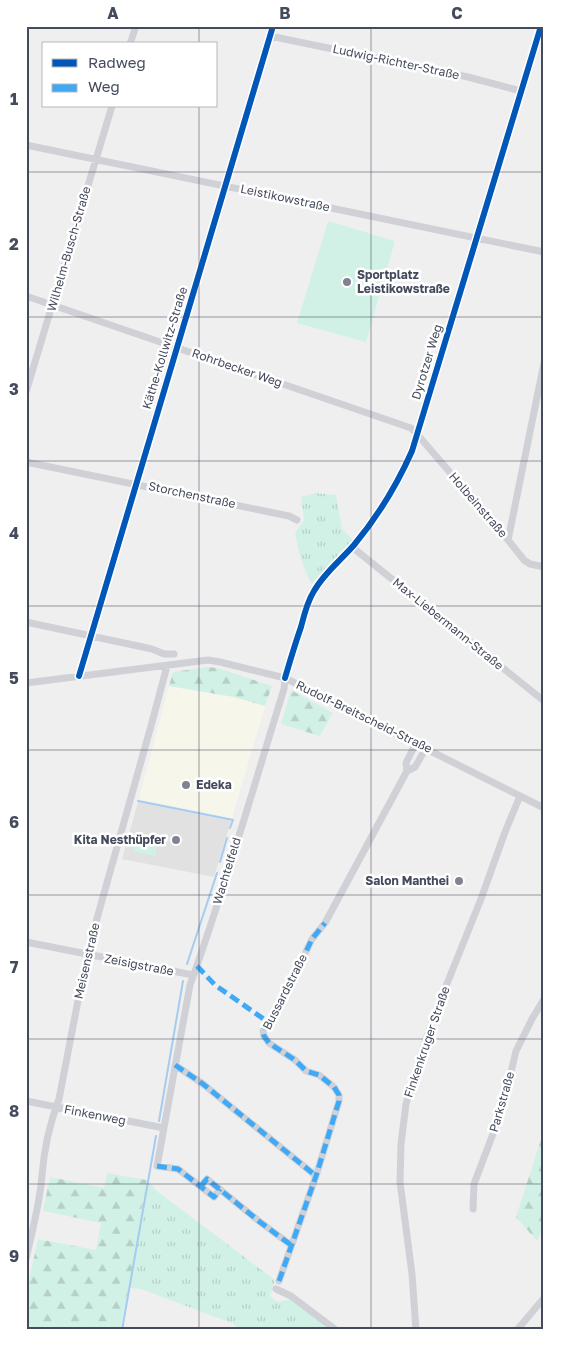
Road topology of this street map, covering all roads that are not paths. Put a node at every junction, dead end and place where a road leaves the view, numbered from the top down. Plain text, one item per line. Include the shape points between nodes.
1 (136, 26) edge
2 (273, 26) edge
3 (541, 26) edge
4 (270, 36) junction
5 (131, 42) edge
6 (521, 91) junction
7 (111, 108) edge
8 (26, 144) edge
9 (96, 159) junction
10 (226, 186) junction
11 (476, 238) junction
12 (544, 252) edge
13 (26, 296) edge
14 (53, 305) junction
15 (178, 347) junction
16 (544, 363) edge
17 (26, 392) edge
18 (535, 406) junction
19 (544, 408) edge
20 (417, 434) junction
21 (26, 462) edge
22 (136, 484) junction
23 (297, 520) dead end
24 (508, 540) junction
25 (352, 547) junction
26 (544, 567) edge
27 (26, 622) edge
28 (90, 636) junction
29 (174, 654) dead end
30 (167, 666) junction
31 (79, 676) junction
32 (285, 678) junction
33 (26, 684) edge
34 (544, 701) edge
35 (416, 743) junction
36 (426, 748) junction
37 (407, 771) junction
38 (520, 796) junction
39 (544, 808) edge
40 (26, 942) edge
41 (87, 954) junction
42 (193, 975) junction
43 (544, 999) edge
44 (176, 1065) junction
45 (26, 1101) edge
46 (56, 1107) junction
47 (164, 1128) junction
48 (316, 1176) junction
49 (472, 1209) dead end
50 (291, 1245) junction
51 (26, 1260) edge
52 (279, 1281) dead end
53 (276, 1289) dead end
54 (544, 1298) edge
55 (336, 1330) edge
56 (416, 1330) edge
57 (517, 1330) edge

1 - 5 street
2 - 4 street, Käthe-Kollwitz-Straße
3 - 6 street, Dyrotzer Weg
4 - 6 street, Ludwig-Richter-Straße
4 - 10 street, Käthe-Kollwitz-Straße
6 - 11 street, Dyrotzer Weg
7 - 9 street, Wilhelm-Busch-Straße
8 - 9 street, Leistikowstraße
9 - 10 street, Leistikowstraße
9 - 14 street, Wilhelm-Busch-Straße
10 - 11 street, Leistikowstraße
10 - 15 street, Käthe-Kollwitz-Straße
11 - 12 street, Leistikowstraße
11 - 20 street, Dyrotzer Weg
13 - 14 street, Rohrbecker Weg
14 - 15 street, Rohrbecker Weg
14 - 17 street, Wilhelm-Busch-Straße
15 - 20 street, Rohrbecker Weg via 411,428
15 - 22 street, Käthe-Kollwitz-Straße
16 - 18 street
18 - 19 street
18 - 24 street
20 - 24 street, Holbeinstraße
20 - 25 street, Dyrotzer Weg via 388,499
21 - 22 street, Storchenstraße
22 - 23 street, Storchenstraße
22 - 28 street, Käthe-Kollwitz-Straße
24 - 26 street, Holbeinstraße via 524,560
25 - 32 street, Dyrotzer Weg via 314,591
25 - 34 street, Max-Liebermann-Straße
27 - 28 street
28 - 29 street
28 - 31 street, Käthe-Kollwitz-Straße
30 - 31 street, Rudolf-Breitscheid-Straße
30 - 32 street, Rudolf-Breitscheid-Straße via 208,660
30 - 41 street, Meisenstraße
31 - 33 street, Rudolf-Breitscheid-Straße
32 - 35 street, Rudolf-Breitscheid-Straße
32 - 42 street, Wachtelfeld via 284,690
35 - 36 street, Rudolf-Breitscheid-Straße
35 - 37 street, Bussardstraße via 406,763
36 - 37 street, Bussardstraße via 415,767
36 - 38 street, Rudolf-Breitscheid-Straße
37 - 48 street, Bussardstraße via 263,1031 269,1042 306,1072 319,1075 339,1095
38 - 39 street, Rudolf-Breitscheid-Straße
38 - 56 street, Finkenkruger Straße via 436,1011 406,1104 400,1144 400,1182
40 - 41 street, Zeisigstraße
41 - 42 street, Zeisigstraße
41 - 46 street, Meisenstraße
42 - 44 street, Wachtelfeld
43 - 49 street, Parkstraße via 516,1051 502,1110 474,1184
44 - 47 street, Wachtelfeld
44 - 48 street
45 - 46 street, Finkenweg
46 - 47 street, Finkenweg
46 - 51 street, Meisenstraße via 46,1144
47 - 50 street, Wachtelfeld via 157,1166 178,1169 214,1196 220,1189
48 - 50 street, Bussardstraße
50 - 52 street, Bussardstraße
53 - 55 street via 291,1296
54 - 57 street

